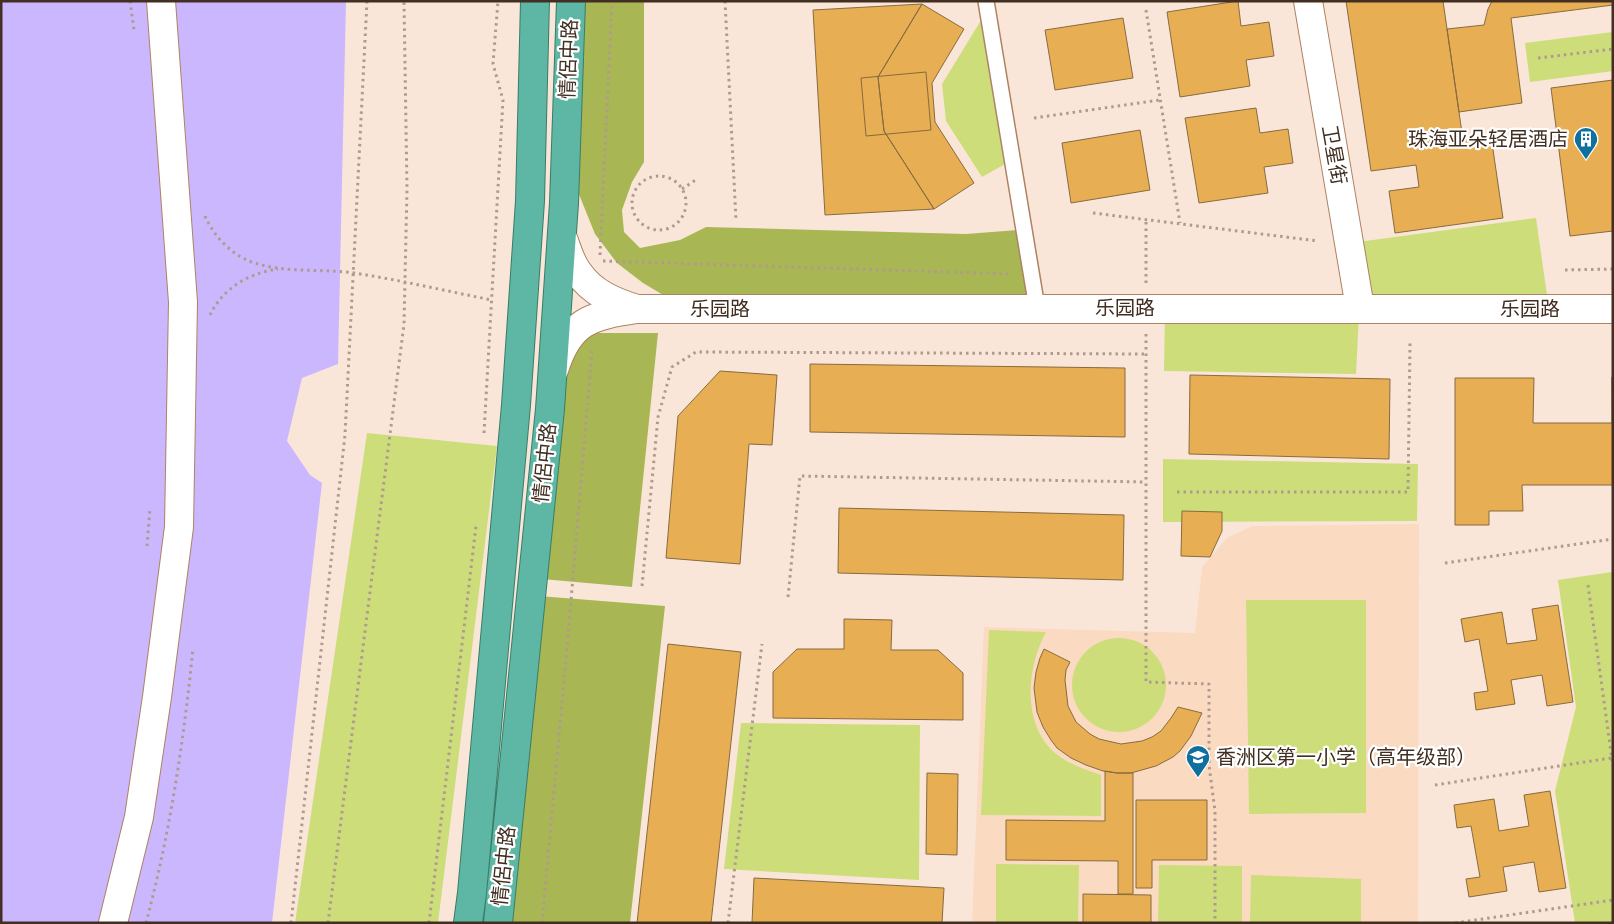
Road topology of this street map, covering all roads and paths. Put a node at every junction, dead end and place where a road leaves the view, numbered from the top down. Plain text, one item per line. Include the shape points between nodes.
1 (130, 1) edge
2 (161, 1) edge
3 (367, 1) edge
4 (404, 1) edge
5 (498, 1) edge
6 (535, 1) edge
7 (571, 1) edge
8 (612, 1) edge
9 (726, 1) edge
10 (986, 1) edge
11 (1308, 1) edge
12 (1146, 10) dead end
13 (136, 39) dead end
14 (1613, 49) edge
15 (1538, 58) dead end
16 (1160, 100) junction
17 (1034, 118) dead end
18 (697, 179) dead end
19 (682, 189) junction
20 (1093, 213) dead end
21 (204, 216) dead end
22 (1146, 219) junction
23 (736, 220) dead end
24 (1180, 223) junction
25 (562, 236) junction
26 (1318, 241) dead end
27 (281, 269) junction
28 (1613, 269) edge
29 (1565, 270) dead end
30 (353, 273) junction
31 (1032, 274) junction
32 (405, 283) junction
33 (492, 300) junction
34 (1037, 308) junction
35 (1146, 308) junction
36 (1360, 308) junction
37 (637, 309) junction
38 (1613, 309) edge
39 (595, 317) junction
40 (208, 319) dead end
41 (1410, 342) dead end
42 (1146, 354) junction
43 (553, 372) junction
44 (484, 438) dead end
45 (1146, 482) junction
46 (1177, 492) dead end
47 (151, 498) dead end
48 (477, 516) dead end
49 (1613, 539) edge
50 (147, 546) dead end
51 (1445, 563) dead end
52 (1588, 585) dead end
53 (642, 586) dead end
54 (788, 598) dead end
55 (762, 644) dead end
56 (1612, 758) junction
57 (1613, 767) edge
58 (1435, 785) dead end
59 (1613, 900) edge
60 (1215, 919) dead end
61 (113, 923) edge
62 (292, 923) edge
63 (328, 923) edge
64 (429, 923) edge
65 (468, 923) edge
66 (498, 923) edge
67 (542, 923) edge
68 (728, 923) edge
69 (1456, 923) edge

1 - 13 path
2 - 61 street via 183,302 178,527 139,816
3 - 30 path
4 - 32 path
5 - 33 path via 493,64 504,100
6 - 65 highway, 情侶中路 via 530,201 516,405
7 - 25 highway, 情侶中路
8 - 31 path via 600,261
9 - 23 path
10 - 31 lane
11 - 36 street, 卫星街
12 - 16 path
14 - 15 path
16 - 17 path
16 - 24 path
18 - 19 path
19 - 19 path via 668,178 651,177 637,188 633,196 634,214 655,230 672,226 679,221 686,206
20 - 22 path
21 - 27 path via 230,249 247,260
22 - 24 path
22 - 35 path
24 - 26 path
25 - 37 street via 576,271 587,284 614,301
25 - 43 highway, 情侶中路
27 - 30 path
27 - 40 path via 240,281 218,301
28 - 29 path
30 - 32 path
30 - 62 path via 345,435
31 - 34 lane
32 - 33 path
32 - 63 path via 404,324 390,442
33 - 44 path
34 - 35 street, 乐园路
34 - 37 street, 乐园路
35 - 36 street, 乐园路
35 - 42 path
36 - 38 street, 乐园路
37 - 39 street
39 - 43 street via 568,337
39 - 67 path
41 - 46 path via 1408,492
42 - 45 path
42 - 53 path via 696,352 672,367 658,417
43 - 66 highway, 情侶中路
45 - 54 path via 800,476
45 - 60 path via 1146,682 1210,684 1209,765 1215,811
47 - 50 path
48 - 64 path
49 - 51 path
52 - 56 path
55 - 68 path
56 - 57 path
56 - 58 path
59 - 69 path

